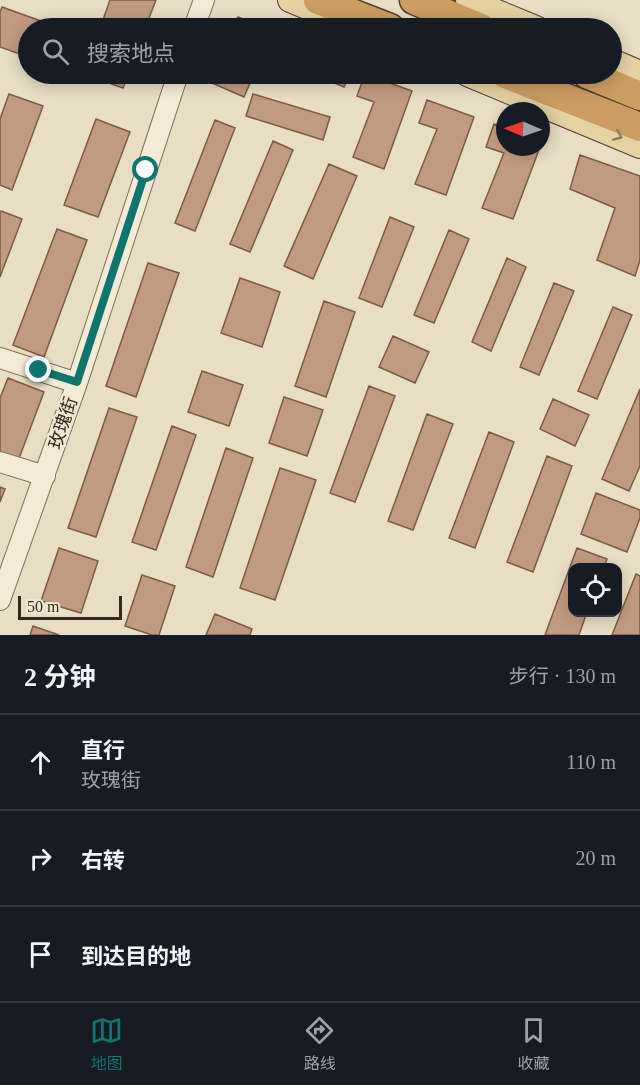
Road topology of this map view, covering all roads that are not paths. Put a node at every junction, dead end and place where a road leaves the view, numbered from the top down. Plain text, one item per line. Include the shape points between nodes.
1 (204, 0) edge
2 (290, 0) edge
3 (318, 0) edge
4 (414, 0) edge
5 (468, 0) edge
6 (198, 18) edge
7 (334, 18) edge
8 (364, 18) edge
9 (457, 18) edge
10 (512, 18) edge
11 (622, 65) edge
12 (640, 73) edge
13 (175, 84) edge
14 (491, 84) edge
15 (530, 84) edge
16 (611, 84) edge
17 (640, 96) edge
18 (640, 127) edge
19 (640, 146) edge
20 (0, 358) edge
21 (77, 382) junction
22 (0, 462) edge
23 (45, 476) junction
24 (0, 600) edge

1 - 6 street
2 - 7 main road
3 - 8 highway
4 - 9 highway
5 - 10 main road
11 - 12 main road
13 - 21 street, 玫瑰街
14 -> 19 main road
15 - 18 highway
16 - 17 highway
20 - 21 street
21 - 23 street, 玫瑰街
22 - 23 street
23 - 24 street, 玫瑰街

